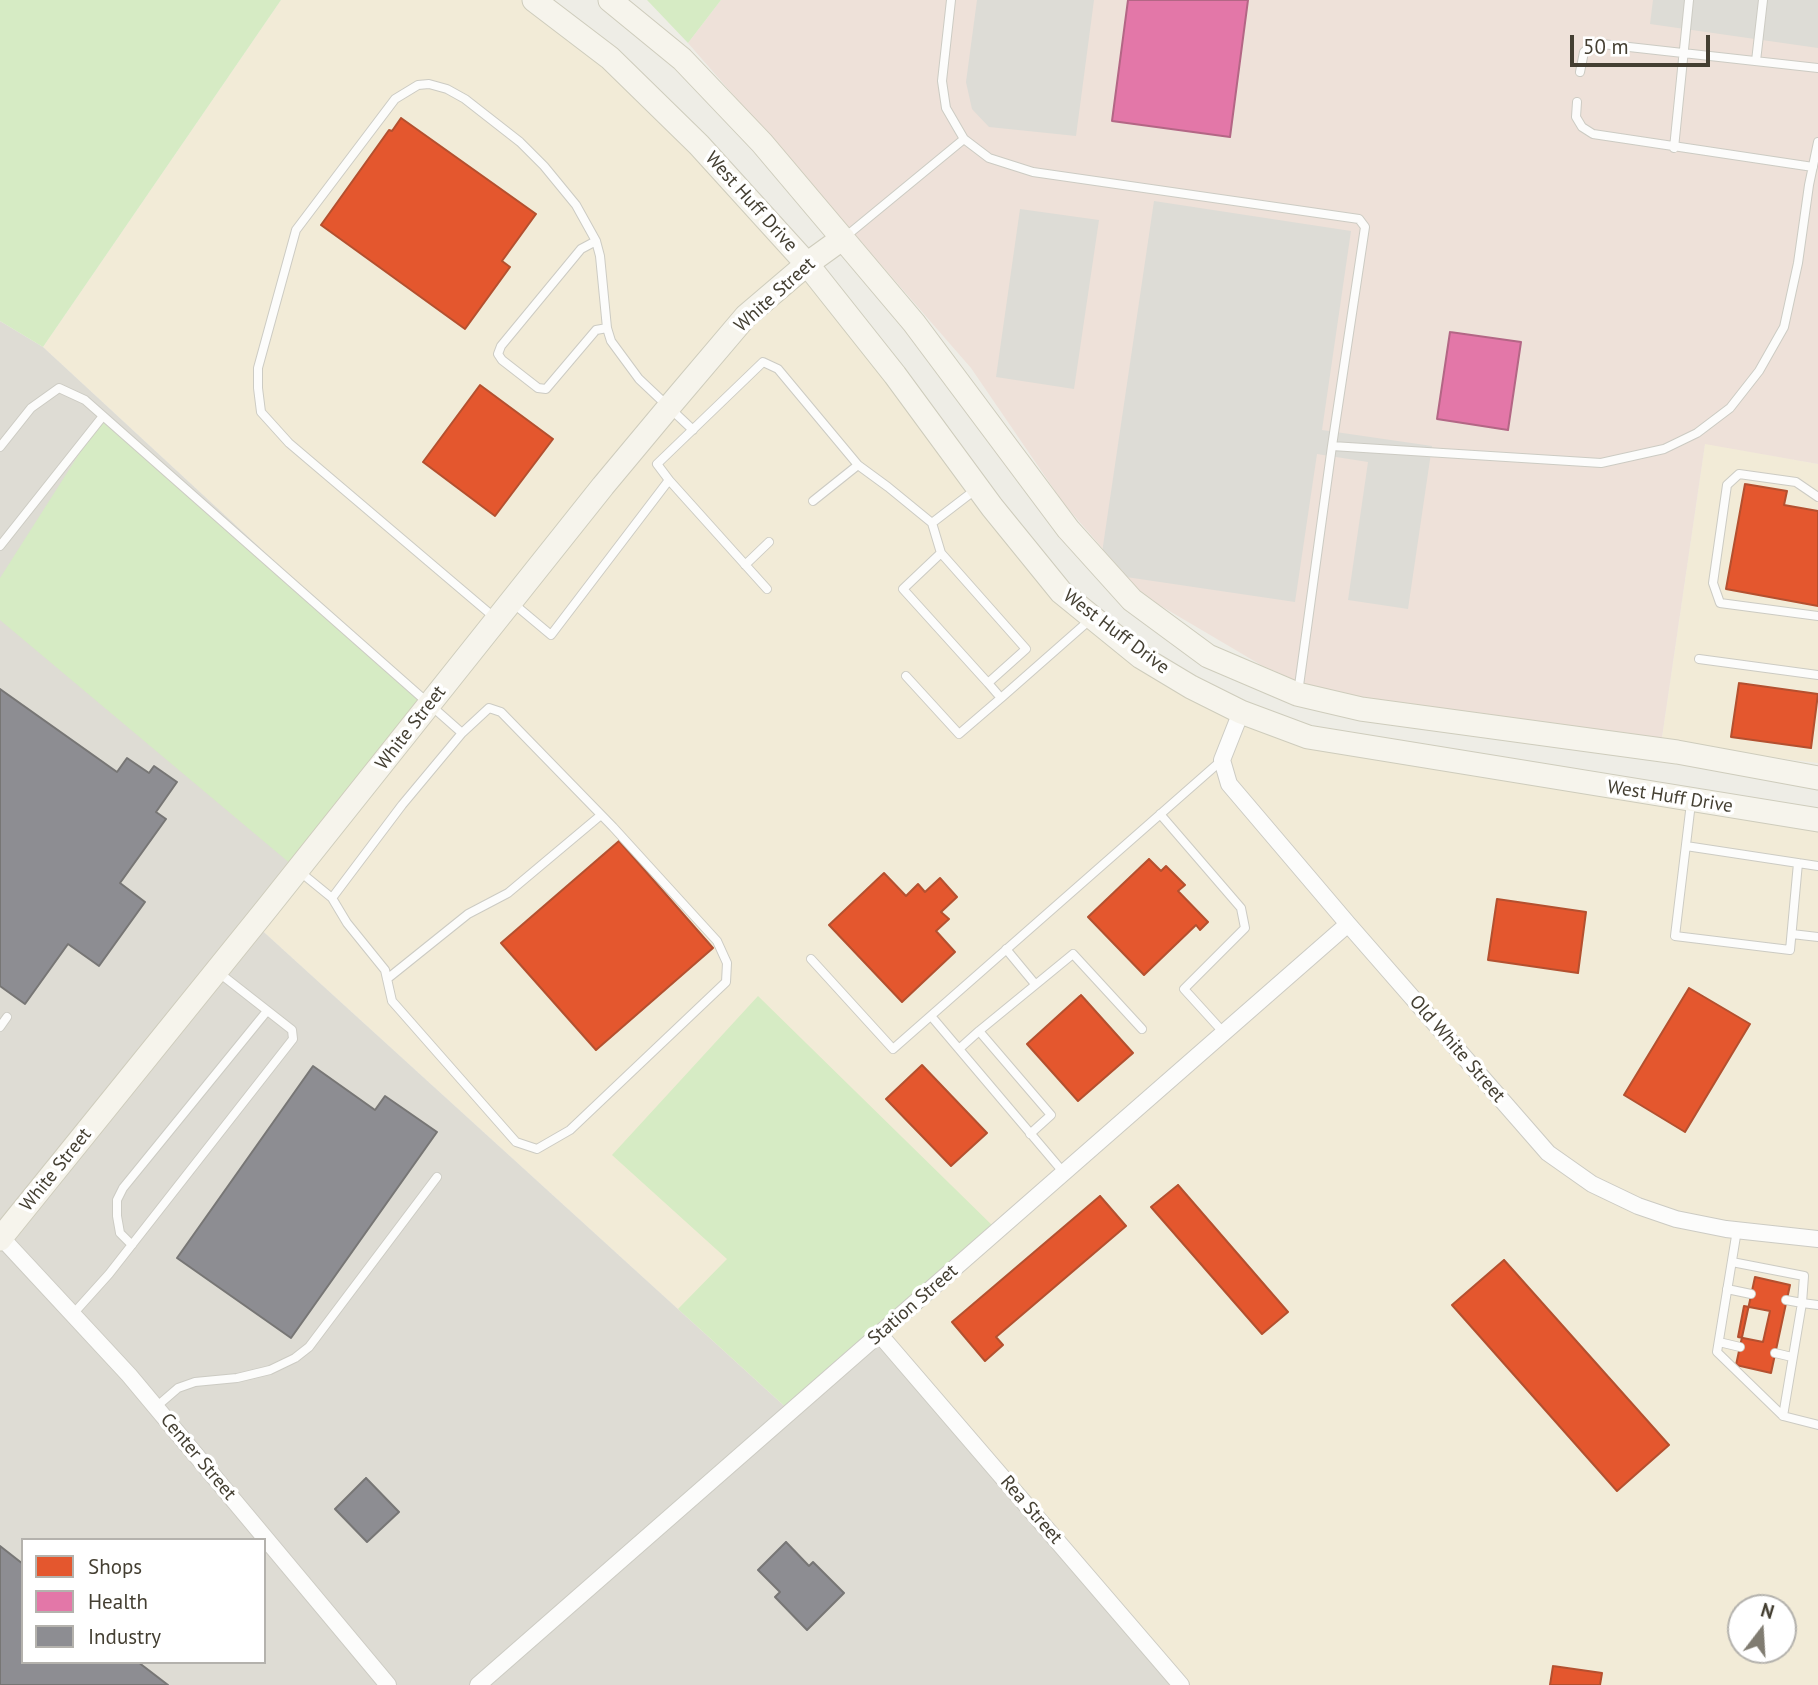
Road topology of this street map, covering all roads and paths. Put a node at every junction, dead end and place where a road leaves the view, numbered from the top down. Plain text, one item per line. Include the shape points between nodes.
1 (534, 0) edge
2 (610, 0) edge
3 (951, 0) edge
4 (1689, 0) edge
5 (1763, 0) edge
6 (1683, 53) junction
7 (1756, 61) junction
8 (1818, 68) edge
9 (1580, 72) dead end
10 (1577, 102) dead end
11 (964, 139) junction
12 (1818, 142) edge
13 (1674, 148) junction
14 (1813, 167) junction
15 (843, 238) junction
16 (596, 241) junction
17 (807, 264) junction
18 (607, 328) junction
19 (668, 408) junction
20 (103, 415) junction
21 (693, 430) junction
22 (1332, 446) junction
23 (0, 447) edge
24 (858, 465) junction
25 (669, 480) junction
26 (978, 489) junction
27 (1818, 497) edge
28 (813, 501) dead end
29 (932, 523) junction
30 (769, 542) dead end
31 (0, 546) edge
32 (942, 553) junction
33 (745, 565) junction
34 (766, 590) dead end
35 (511, 601) junction
36 (1818, 616) edge
37 (1092, 618) junction
38 (496, 620) junction
39 (1699, 659) dead end
40 (1818, 675) edge
41 (906, 676) dead end
42 (988, 682) junction
43 (1297, 694) junction
44 (1001, 698) junction
45 (429, 704) junction
46 (1241, 712) junction
47 (462, 733) junction
48 (1222, 760) junction
49 (1818, 778) edge
50 (1692, 800) junction
51 (1160, 814) junction
52 (601, 815) junction
53 (1818, 820) edge
54 (1686, 846) junction
55 (1798, 863) junction
56 (1818, 866) edge
57 (298, 870) junction
58 (332, 898) junction
59 (1348, 924) junction
60 (1792, 934) junction
61 (1818, 937) edge
62 (1006, 949) junction
63 (811, 959) dead end
64 (216, 971) junction
65 (387, 979) junction
66 (1035, 984) junction
67 (267, 1011) junction
68 (931, 1016) junction
69 (7, 1017) dead end
70 (0, 1027) edge
71 (1142, 1029) dead end
72 (979, 1031) junction
73 (1224, 1033) junction
74 (959, 1049) junction
75 (1030, 1135) junction
76 (1063, 1173) junction
77 (437, 1177) dead end
78 (1737, 1230) junction
79 (0, 1238) edge
80 (1818, 1239) edge
81 (132, 1245) junction
82 (1732, 1262) junction
83 (1727, 1289) junction
84 (1751, 1294) dead end
85 (1786, 1300) dead end
86 (1802, 1303) junction
87 (1818, 1305) edge
88 (73, 1314) junction
89 (880, 1335) junction
90 (1718, 1342) junction
91 (1740, 1347) dead end
92 (1775, 1353) dead end
93 (1792, 1357) junction
94 (156, 1406) junction
95 (1783, 1416) junction
96 (1818, 1424) edge
97 (266, 1538) edge
98 (266, 1538) edge
99 (388, 1685) edge
100 (478, 1685) edge
101 (1181, 1685) edge

1 - 17 street, West Huff Drive via 610,58 699,145
2 - 15 street, West Huff Drive via 682,59
3 - 11 lane via 942,81 946,108
4 - 6 lane
5 - 7 lane
6 - 7 lane
6 - 9 lane via 1602,44 1584,52
6 - 13 lane
7 - 8 lane
10 - 13 lane via 1576,117 1593,134
11 - 15 lane
11 - 22 lane via 989,158 1033,172 1359,219 1365,227
12 - 14 lane
13 - 14 lane
14 - 22 lane via 1784,327 1759,371 1730,408 1697,433 1664,449 1601,463
15 - 17 street, White Street
15 - 43 street, West Huff Drive via 915,323 1068,529 1132,600 1208,656
16 - 18 lane
16 - 18 lane via 581,249 498,354 538,388 546,389 596,330
16 - 38 lane via 563,188 520,142 465,99 447,89 418,85 395,99 296,230 263,346 258,388 261,412 272,425
17 - 19 street, White Street via 746,316
17 - 26 street, West Huff Drive
18 - 19 lane via 620,356
19 - 21 lane
19 - 35 street, White Street
20 - 23 lane via 59,388 31,408
20 - 31 lane
20 - 45 lane
21 - 24 lane via 763,362 778,369
21 - 25 lane via 657,464
22 - 43 lane
24 - 28 lane
24 - 29 lane
25 - 33 lane
25 - 35 lane via 551,635
26 - 29 lane
26 - 37 street, West Huff Drive via 1061,592
27 - 36 lane via 1796,482 1739,474 1727,485 1713,583 1720,603
29 - 32 lane
30 - 33 lane
32 - 42 lane via 904,589
32 - 42 lane via 1026,649
33 - 34 lane
35 - 38 street, White Street
37 - 44 lane
37 - 46 street, West Huff Drive via 1141,657
38 - 45 street, White Street
39 - 40 lane
41 - 44 lane via 959,734
42 - 44 lane
43 - 49 street, West Huff Drive via 1361,709 1677,752
45 - 47 lane
45 - 57 street, White Street
46 - 48 street
46 - 50 street, West Huff Drive via 1308,737
47 - 52 lane via 489,708 501,712
47 - 58 lane
48 - 51 lane
48 - 59 street, Old White Street via 1229,784
50 - 53 street, West Huff Drive
50 - 54 lane
51 - 62 lane
51 - 73 lane via 1241,908 1245,928 1184,989
52 - 65 lane via 508,893 468,914
52 - 65 lane via 717,941 727,962 726,982 569,1130 537,1149 516,1142 392,1001
54 - 55 lane
54 - 60 lane via 1675,936 1790,950
55 - 56 lane
55 - 60 lane
57 - 58 lane
57 - 64 street, White Street
58 - 65 lane
59 - 73 street, Station Street
59 - 78 street, Old White Street via 1548,1153 1591,1184 1638,1206 1676,1219
60 - 61 lane
62 - 66 lane
62 - 68 lane
63 - 68 lane via 893,1049
64 - 67 lane
64 - 79 street, White Street
66 - 71 lane via 1073,954
66 - 72 lane
67 - 81 lane via 123,1188 117,1216 120,1233
67 - 81 lane via 292,1030 293,1039
68 - 74 lane
69 - 70 lane
72 - 74 lane
72 - 75 lane via 1051,1115
73 - 76 street, Station Street
74 - 75 lane
75 - 76 lane
76 - 89 street, Station Street
77 - 94 lane via 309,1347 270,1370 178,1388
78 - 80 street, Old White Street
78 - 82 lane
79 - 88 street, Center Street
81 - 88 lane
82 - 83 lane
82 - 86 lane via 1804,1276
83 - 84 lane
83 - 90 lane
85 - 86 lane
86 - 87 lane
86 - 93 lane
88 - 94 street, Center Street
89 - 100 street, Station Street
89 - 101 street, Rea Street
90 - 91 lane
90 - 95 lane via 1717,1352
92 - 93 lane
93 - 95 lane
94 - 98 street, Center Street
95 - 96 lane
97 - 99 street, Center Street

